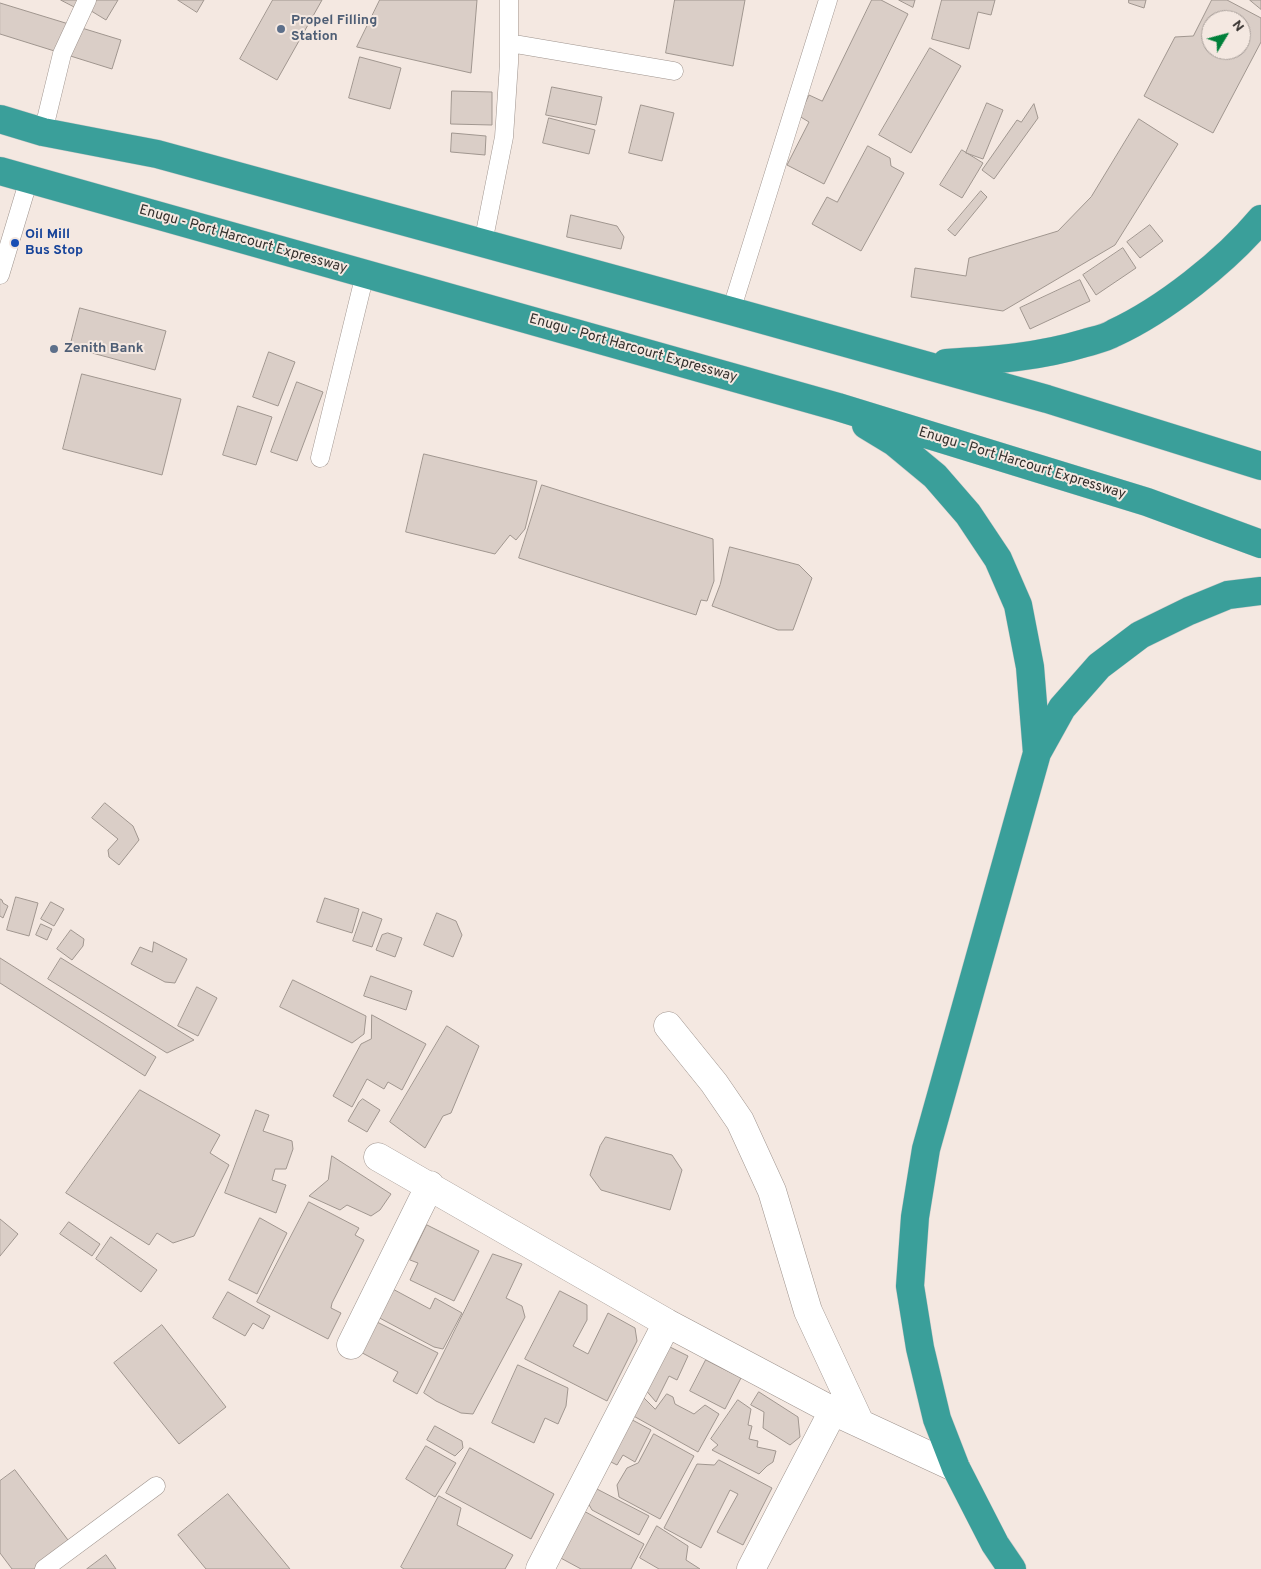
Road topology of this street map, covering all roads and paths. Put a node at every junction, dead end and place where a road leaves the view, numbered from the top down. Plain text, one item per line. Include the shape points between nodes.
1 (87, 0) edge
2 (509, 0) edge
3 (828, 0) edge
4 (509, 43) junction
5 (674, 71) dead end
6 (0, 119) edge
7 (43, 132) junction
8 (0, 171) edge
9 (29, 180) junction
10 (1261, 219) edge
11 (483, 243) junction
12 (365, 274) junction
13 (0, 275) edge
14 (731, 311) junction
15 (926, 365) junction
16 (838, 407) junction
17 (320, 458) dead end
18 (1261, 466) edge
19 (1261, 544) edge
20 (1261, 591) edge
21 (1037, 753) junction
22 (668, 1026) dead end
23 (378, 1157) dead end
24 (430, 1185) junction
25 (667, 1322) junction
26 (351, 1345) dead end
27 (834, 1411) junction
28 (860, 1423) junction
29 (956, 1468) junction
30 (156, 1486) dead end
31 (44, 1569) edge
32 (540, 1569) edge
33 (751, 1569) edge
34 (1012, 1569) edge

1 - 7 lane via 62,54
2 - 4 lane
3 - 14 lane
4 - 5 lane
4 - 11 lane via 504,137
6 - 7 highway
7 - 11 highway via 157,154
8 - 9 highway, Enugu - Port Harcourt Expressway
9 - 12 highway, Enugu - Port Harcourt Expressway
9 - 13 lane
10 - 15 highway via 1202,276 1158,308 1114,334 1057,351 1001,360
11 - 14 highway
12 - 16 highway, Enugu - Port Harcourt Expressway
12 - 17 lane
14 - 15 highway
15 - 18 highway
16 - 19 highway, Enugu - Port Harcourt Expressway via 1148,502
16 - 21 highway via 894,442 935,476 968,514 998,559 1018,605 1030,667
20 - 21 highway via 1228,595 1140,635 1099,666 1062,708
21 - 29 highway via 926,1150 915,1217 910,1286 918,1339 937,1419
22 - 28 street via 740,1121 772,1191 808,1311
23 - 24 street
24 - 25 street
24 - 26 street
25 - 27 street
25 - 32 street
27 - 28 street
27 - 33 street
28 - 29 street
29 - 34 highway via 995,1544
30 - 31 lane

